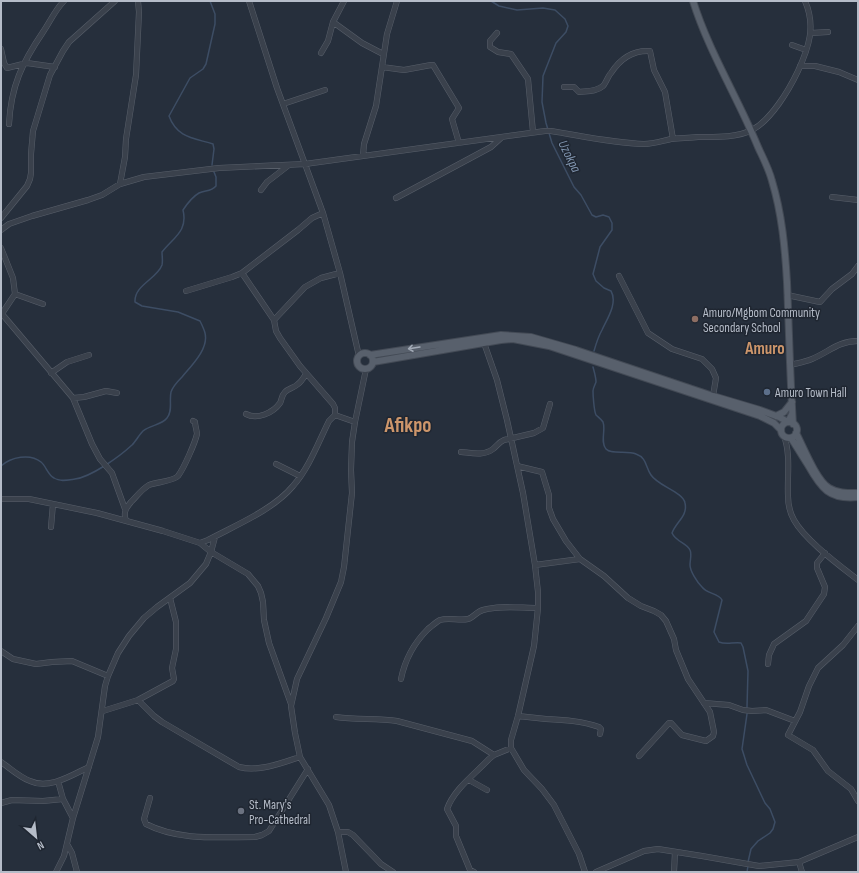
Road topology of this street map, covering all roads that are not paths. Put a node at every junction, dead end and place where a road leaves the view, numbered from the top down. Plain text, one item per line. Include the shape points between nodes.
1 (115, 1) edge
2 (134, 1) edge
3 (138, 1) edge
4 (249, 1) edge
5 (344, 1) edge
6 (398, 1) edge
7 (693, 1) edge
8 (805, 1) edge
9 (62, 2) edge
10 (139, 8) junction
11 (333, 22) junction
12 (828, 32) dead end
13 (497, 33) dead end
14 (811, 33) junction
15 (792, 45) dead end
16 (1, 49) edge
17 (806, 50) junction
18 (321, 53) dead end
19 (383, 54) junction
20 (23, 65) junction
21 (800, 66) junction
22 (55, 67) junction
23 (382, 67) junction
24 (858, 80) edge
25 (564, 87) dead end
26 (325, 90) dead end
27 (283, 104) junction
28 (10, 124) dead end
29 (751, 130) junction
30 (533, 132) junction
31 (501, 138) junction
32 (673, 139) junction
33 (459, 143) junction
34 (363, 156) junction
35 (305, 164) junction
36 (290, 165) junction
37 (120, 184) junction
38 (261, 190) dead end
39 (396, 198) dead end
40 (832, 198) dead end
41 (858, 200) edge
42 (322, 213) junction
43 (1, 218) edge
44 (1, 229) edge
45 (1, 248) edge
46 (858, 266) edge
47 (242, 273) junction
48 (340, 273) junction
49 (619, 276) dead end
50 (186, 291) dead end
51 (15, 294) junction
52 (787, 295) junction
53 (43, 304) dead end
54 (1, 314) edge
55 (274, 320) junction
56 (483, 340) junction
57 (858, 341) edge
58 (89, 354) dead end
59 (370, 355) junction
60 (359, 356) junction
61 (373, 362) junction
62 (790, 365) junction
63 (366, 369) junction
64 (51, 373) junction
65 (306, 374) junction
66 (117, 393) dead end
67 (713, 396) junction
68 (73, 398) junction
69 (792, 402) junction
70 (550, 404) dead end
71 (246, 414) dead end
72 (335, 415) junction
73 (776, 416) junction
74 (192, 421) dead end
75 (355, 422) junction
76 (791, 423) junction
77 (782, 433) junction
78 (796, 433) junction
79 (511, 438) junction
80 (791, 438) junction
81 (788, 448) junction
82 (799, 450) junction
83 (461, 452) dead end
84 (788, 458) junction
85 (276, 464) dead end
86 (517, 466) junction
87 (300, 476) junction
88 (858, 493) edge
89 (858, 497) edge
90 (1, 499) edge
91 (53, 504) junction
92 (125, 509) junction
93 (126, 521) junction
94 (51, 527) dead end
95 (215, 537) junction
96 (200, 543) junction
97 (211, 552) junction
98 (824, 553) junction
99 (580, 559) junction
100 (535, 565) junction
101 (858, 580) edge
102 (170, 598) junction
103 (538, 608) junction
104 (858, 626) edge
105 (1, 651) edge
106 (768, 664) dead end
107 (108, 676) junction
108 (401, 679) dead end
109 (296, 681) junction
110 (284, 685) junction
111 (138, 700) junction
112 (704, 703) junction
113 (292, 706) junction
114 (103, 710) junction
115 (518, 716) junction
116 (336, 717) dead end
117 (795, 721) junction
118 (600, 734) dead end
119 (511, 748) junction
120 (494, 755) junction
121 (639, 756) dead end
122 (300, 757) junction
123 (1, 762) edge
124 (89, 767) junction
125 (308, 769) junction
126 (469, 780) junction
127 (58, 781) junction
128 (487, 790) dead end
129 (150, 798) dead end
130 (63, 799) junction
131 (858, 801) edge
132 (1, 803) edge
133 (73, 818) junction
134 (338, 832) junction
135 (858, 837) edge
136 (67, 844) junction
137 (675, 852) junction
138 (799, 862) junction
139 (471, 871) edge
140 (58, 872) edge
141 (77, 872) edge
142 (346, 872) edge
143 (394, 872) edge
144 (585, 872) edge
145 (596, 872) edge
146 (674, 872) edge
147 (802, 872) edge

1 - 22 street via 69,42
2 - 10 street
3 - 10 street
4 - 27 street
5 - 11 street
6 - 19 street
7 - 29 main road via 709,43
8 - 14 street
9 - 20 street via 31,48
10 - 37 street via 136,75
11 - 18 street via 328,41
11 - 19 street via 362,43
12 - 14 street
13 - 30 street via 490,41 490,47 498,52 511,54 528,79
14 - 17 street
15 - 17 street
16 - 20 street via 7,68
17 - 21 street
19 - 23 street
20 - 22 street via 27,63
20 - 28 street via 10,104
21 - 24 street via 815,66
21 - 29 street via 793,82 773,112
22 - 43 street via 45,89 33,131 30,179
23 - 33 street via 404,70 433,65 459,108 452,119
23 - 34 street via 376,106 364,144
25 - 32 street via 574,87 579,92 593,91 603,86 610,73 626,57 637,51 650,51 654,70 665,92
26 - 27 street
27 - 35 street
29 - 32 street via 732,136
29 - 52 main road via 772,179 778,201 784,240
30 - 31 street
30 - 32 street via 551,131 594,139 646,144
31 - 33 street
31 - 39 street via 491,147
33 - 34 street
34 - 35 street
35 - 36 street
35 - 42 street
36 - 37 street via 219,168 144,177
36 - 38 street via 267,182
37 - 44 street via 102,195 32,216
40 - 41 street
42 - 47 street
42 - 48 street
45 - 51 street via 13,278
46 - 52 street via 820,302
47 - 50 street
47 - 55 street
48 - 55 street via 321,278 305,287
48 - 60 street
49 - 67 street via 648,333 672,349 702,359 712,370 716,378
51 - 53 street
51 - 54 street
52 - 62 main road
54 - 64 street
55 - 65 street via 280,338
56 -> 59 main road
56 - 61 main road
56 - 67 main road via 500,335 531,337
56 - 77 main road via 513,339 549,346 768,419
56 - 79 street via 497,380
57 - 62 street via 837,345 813,359
58 - 64 street via 67,362
59 - 60 main road
59 - 61 main road
60 - 63 main road via 359,365
61 - 63 main road
62 - 69 main road
63 - 75 street
64 - 68 street
65 - 71 street via 298,385 283,394 281,402 271,411 257,417
65 - 72 street via 333,404
66 - 68 street via 106,390
67 - 73 main road
68 - 92 street via 92,444 112,473
69 - 73 main road via 784,412
69 - 76 main road
70 - 79 street via 543,428 534,433
72 - 75 street
72 - 87 street via 329,421
73 - 76 main road
74 - 92 street via 195,422 197,434 178,476 149,486
75 - 109 street via 352,494 343,575
76 - 77 main road via 782,425
76 - 78 main road
77 - 80 main road via 786,438
77 - 81 street
78 - 80 main road
78 - 88 main road via 828,488
79 - 83 street via 499,442 483,454
79 - 86 street
80 - 81 street
80 - 82 main road
81 - 84 street
82 - 84 street via 794,450
82 - 89 main road via 815,478 826,491 842,497
84 - 98 street via 788,503 793,519
85 - 87 street
86 - 99 street via 542,472 553,519
86 - 100 street
87 - 95 street via 279,499
90 - 91 street via 29,499
91 - 93 street
91 - 94 street
92 - 93 street
93 - 96 street
95 - 96 street
95 - 97 street
96 - 97 street
97 - 102 street via 206,564 190,583
97 - 110 street via 248,574 258,586 269,643
98 - 101 street
98 - 106 street via 817,563 825,587 824,594 806,621 774,644
99 - 100 street
99 - 112 street via 628,598 661,615 674,639 688,679
100 - 103 street
102 - 107 street via 144,618 129,636
102 - 111 street via 176,622 176,649 172,668 174,679
103 - 108 street via 490,608 481,610 466,620 439,620 410,651
103 - 115 street via 534,646
104 - 117 street via 843,645 818,668
105 - 107 street via 13,659 36,664 72,661
107 - 114 street
109 - 110 street via 290,686
109 - 113 street
110 - 113 street
111 - 114 street
111 - 122 street via 162,722 239,767 257,768
112 - 117 street via 730,704 748,710 766,710
112 - 121 street via 713,721 714,732 710,739 706,741 682,735 669,723
113 - 122 street
114 - 124 street
115 - 118 street via 585,722 599,727
115 - 119 street
116 - 120 street via 397,721 472,741
117 - 131 street via 788,735 813,750 828,771 851,789
119 - 120 street
119 - 144 street via 524,770 554,805 579,854
120 - 126 street
122 - 125 street
123 - 127 street via 30,781
124 - 127 street
124 - 133 street
125 - 129 street via 269,831 255,837 190,836 150,827 144,820
125 - 134 street via 329,805
126 - 128 street
126 - 139 street via 457,792 447,809 456,826 456,836
127 - 130 street
130 - 132 street via 12,800
130 - 133 street
133 - 136 street
134 - 142 street
134 - 143 street via 353,835 381,864
135 - 138 street
136 - 140 street
136 - 141 street
137 - 138 street via 759,866
137 - 145 street via 644,852
137 - 146 street
138 - 147 street

